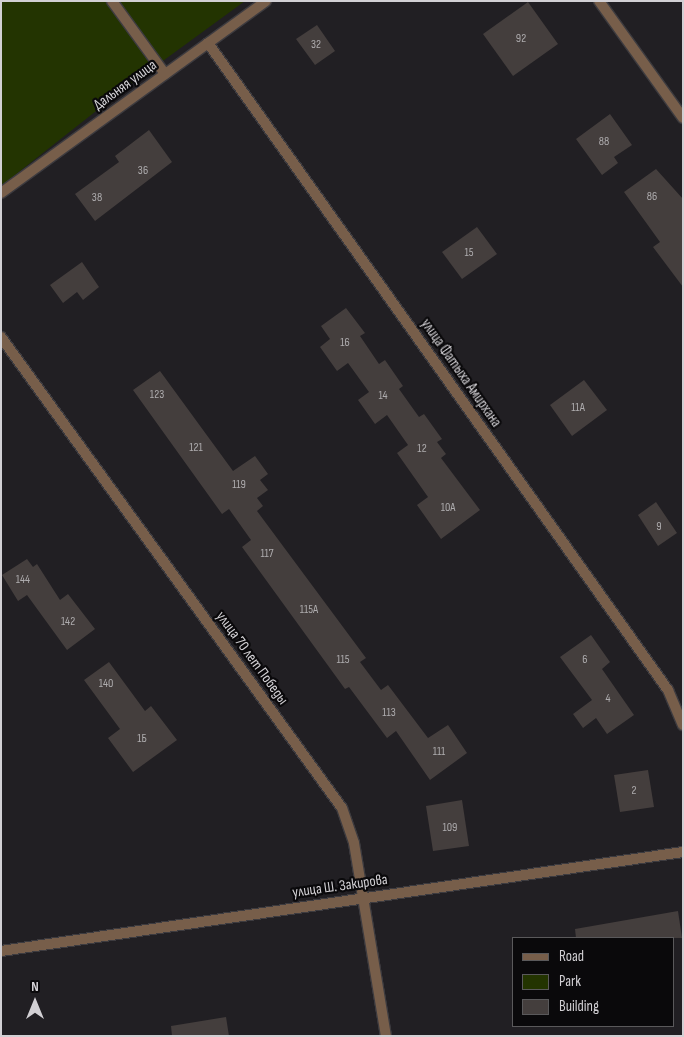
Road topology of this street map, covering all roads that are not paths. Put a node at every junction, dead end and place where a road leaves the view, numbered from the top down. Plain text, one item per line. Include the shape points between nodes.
1 (112, 1) edge
2 (266, 1) edge
3 (599, 1) edge
4 (208, 43) junction
5 (164, 74) junction
6 (683, 118) edge
7 (1, 193) edge
8 (1, 337) edge
9 (683, 725) edge
10 (683, 852) edge
11 (363, 898) junction
12 (1, 950) edge
13 (386, 1036) edge

1 - 5 street
2 - 4 street, Дальняя улица
3 - 6 street
4 - 5 street, Дальняя улица
4 - 9 street, улица Фатыха Амирхана via 668,690
5 - 7 street, Дальняя улица
8 - 11 street, улица 70 лет Победы via 342,808 354,843
10 - 11 street, улица Ш. Закирова
11 - 12 street, улица Ш. Закирова
11 - 13 street, улица 70 лет Победы

